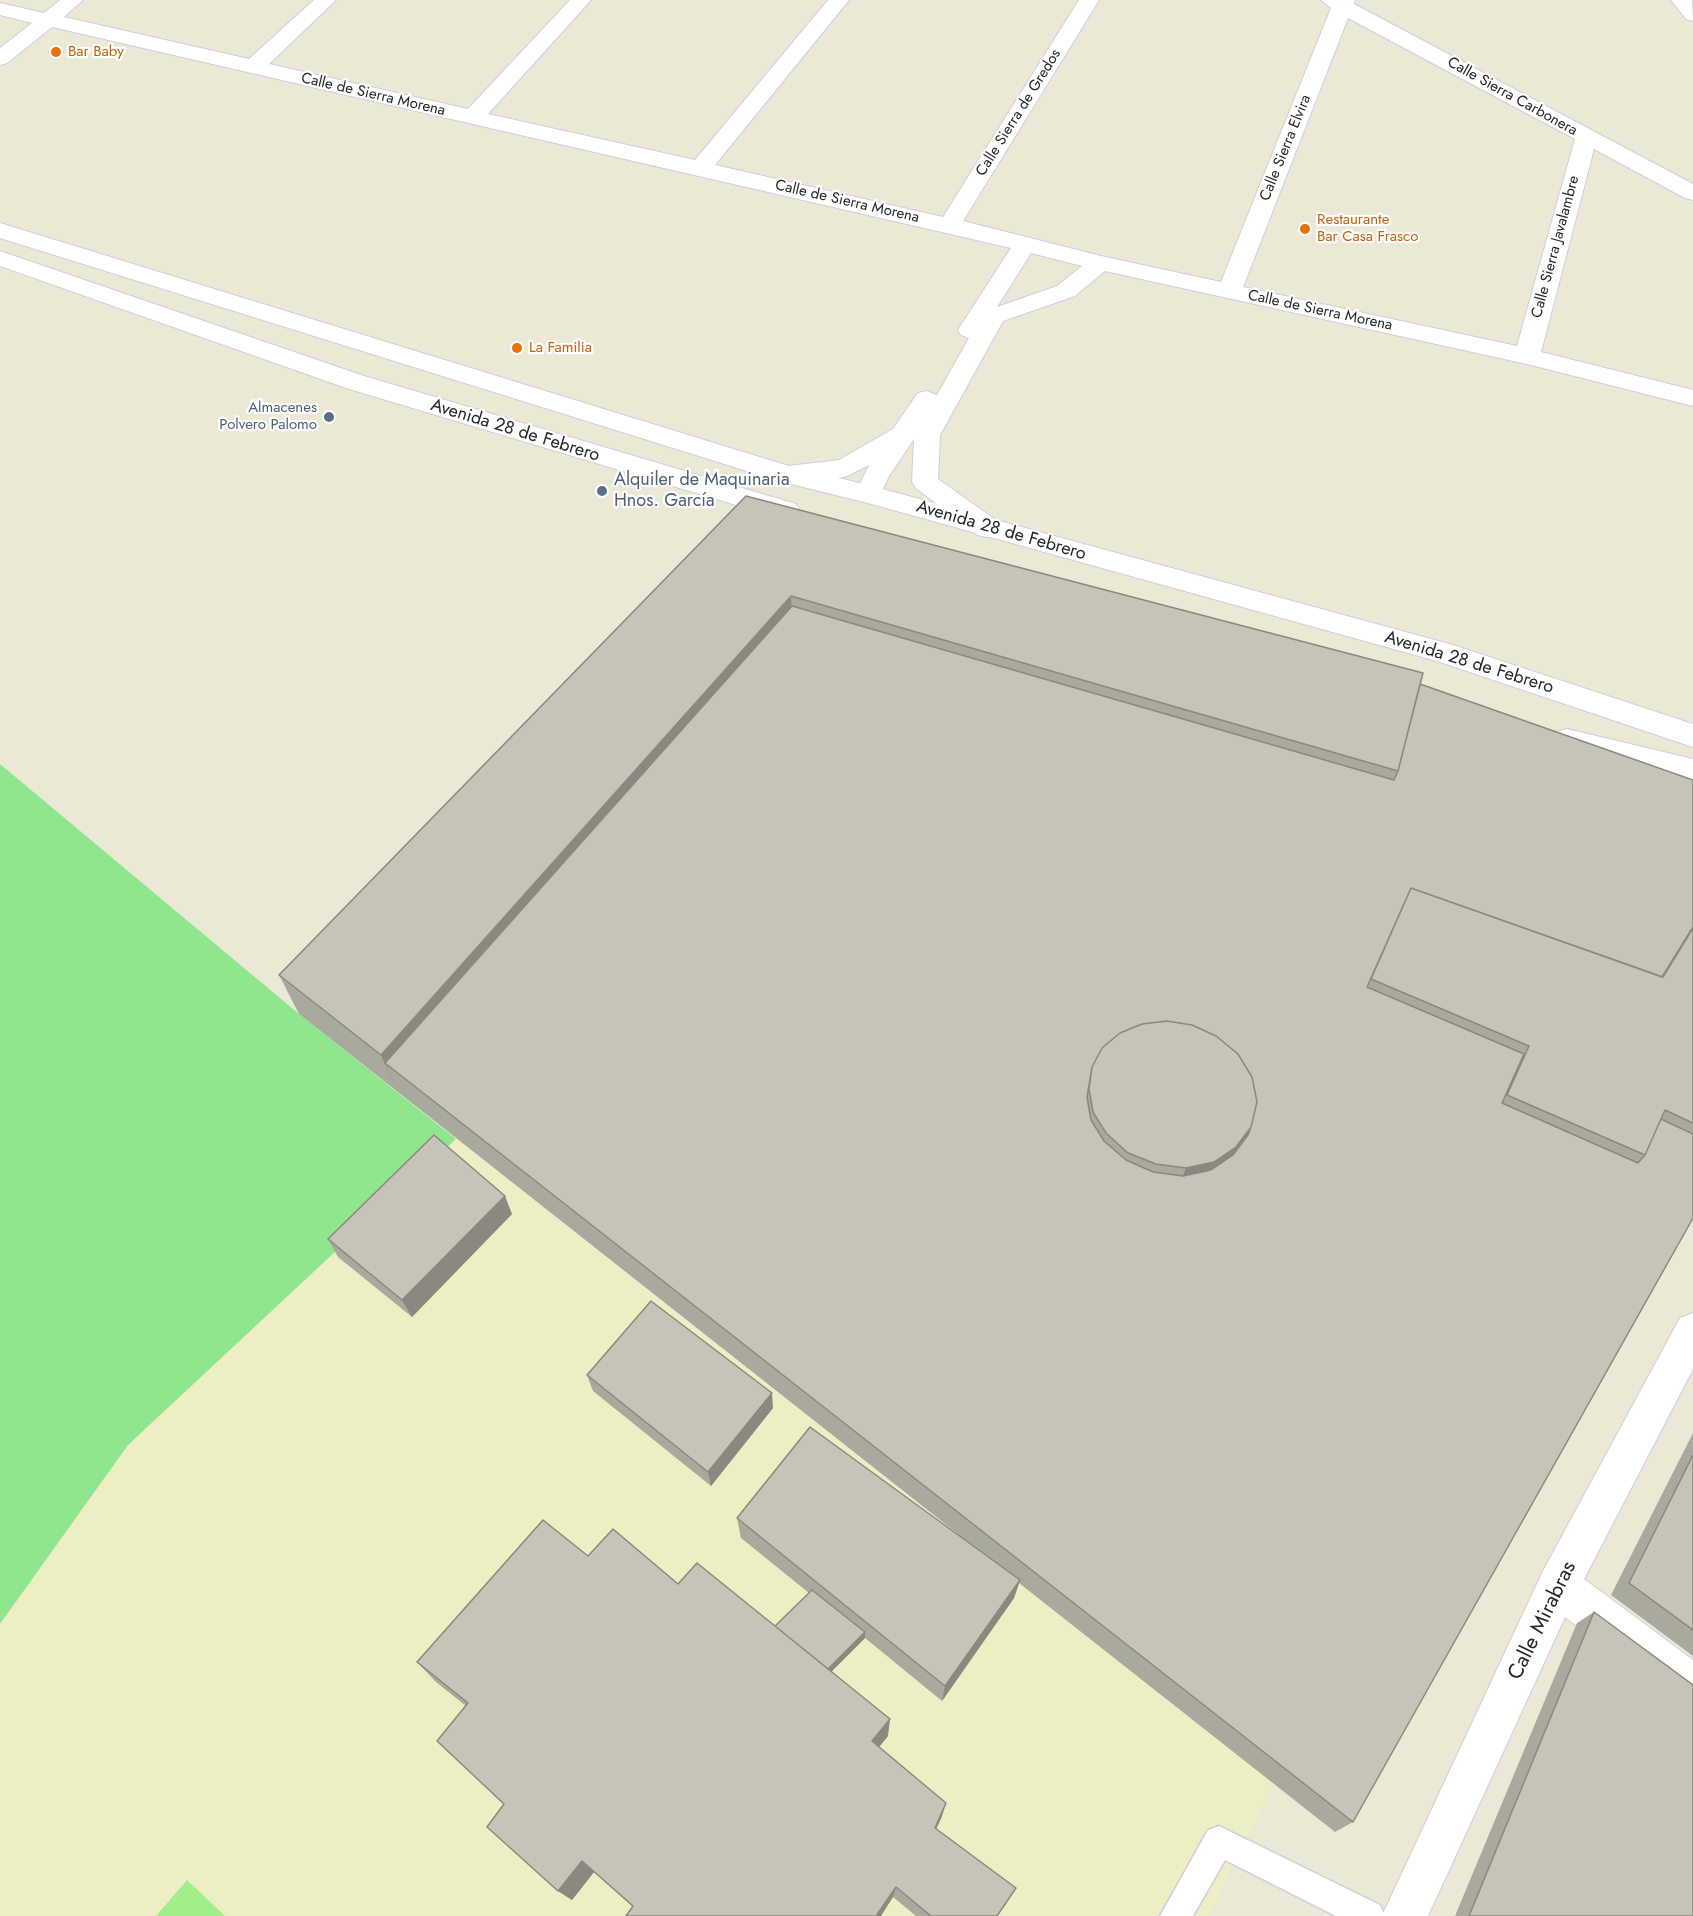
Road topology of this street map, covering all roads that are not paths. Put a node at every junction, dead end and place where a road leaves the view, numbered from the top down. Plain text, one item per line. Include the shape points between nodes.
1 (73, 0) edge
2 (326, 0) edge
3 (581, 0) edge
4 (839, 0) edge
5 (1089, 0) edge
6 (1681, 0) edge
7 (1340, 2) edge
8 (0, 9) edge
9 (1693, 15) edge
10 (48, 20) junction
11 (0, 59) edge
12 (254, 66) junction
13 (472, 118) junction
14 (1586, 138) junction
15 (701, 168) junction
16 (1693, 193) edge
17 (949, 225) junction
18 (0, 230) edge
19 (1024, 245) junction
20 (0, 258) edge
21 (1100, 263) junction
22 (1229, 291) junction
23 (1527, 356) junction
24 (1693, 398) edge
25 (908, 430) junction
26 (788, 475) junction
27 (868, 494) junction
28 (806, 517) edge
29 (987, 528) junction
30 (1542, 733) edge
31 (1693, 736) edge
32 (1693, 771) edge
33 (1693, 1331) edge
34 (1558, 1586) junction
35 (1693, 1686) edge
36 (1176, 1916) edge
37 (1370, 1916) edge
38 (1405, 1916) edge

1 - 10 street
2 - 12 street
3 - 13 street
4 - 15 street
5 - 17 street, Calle Sierra de Gredos
6 - 9 street
7 - 14 street, Calle Sierra Carbonera
7 - 22 street, Calle Sierra Elvira
8 - 10 street, Calle de Sierra Morena
10 - 11 street
10 - 12 street, Calle de Sierra Morena
12 - 13 street, Calle de Sierra Morena
13 - 15 street, Calle de Sierra Morena
14 - 16 street, Calle Sierra Carbonera
14 - 23 street, Calle Sierra Javalambre
15 - 17 street, Calle de Sierra Morena
17 - 19 street, Calle de Sierra Morena
18 - 26 street, Avenida 28 de Febrero
19 - 21 street, Calle de Sierra Morena
19 - 25 street
20 - 28 street, Avenida 28 de Febrero via 355,382
21 - 22 street, Calle de Sierra Morena
21 - 29 street via 1066,291 994,316 927,435 925,482
22 - 23 street, Calle de Sierra Morena
23 - 24 street, Calle de Sierra Morena
25 - 26 street via 846,468
25 - 27 street via 876,475
26 - 27 street, Avenida 28 de Febrero
27 - 29 street, Avenida 28 de Febrero
29 - 31 street, Avenida 28 de Febrero via 1443,652
30 - 32 street
33 - 34 street, Calle Mirabras
34 - 35 street
34 - 38 street, Calle Mirabras
36 - 37 lane via 1219,1841

